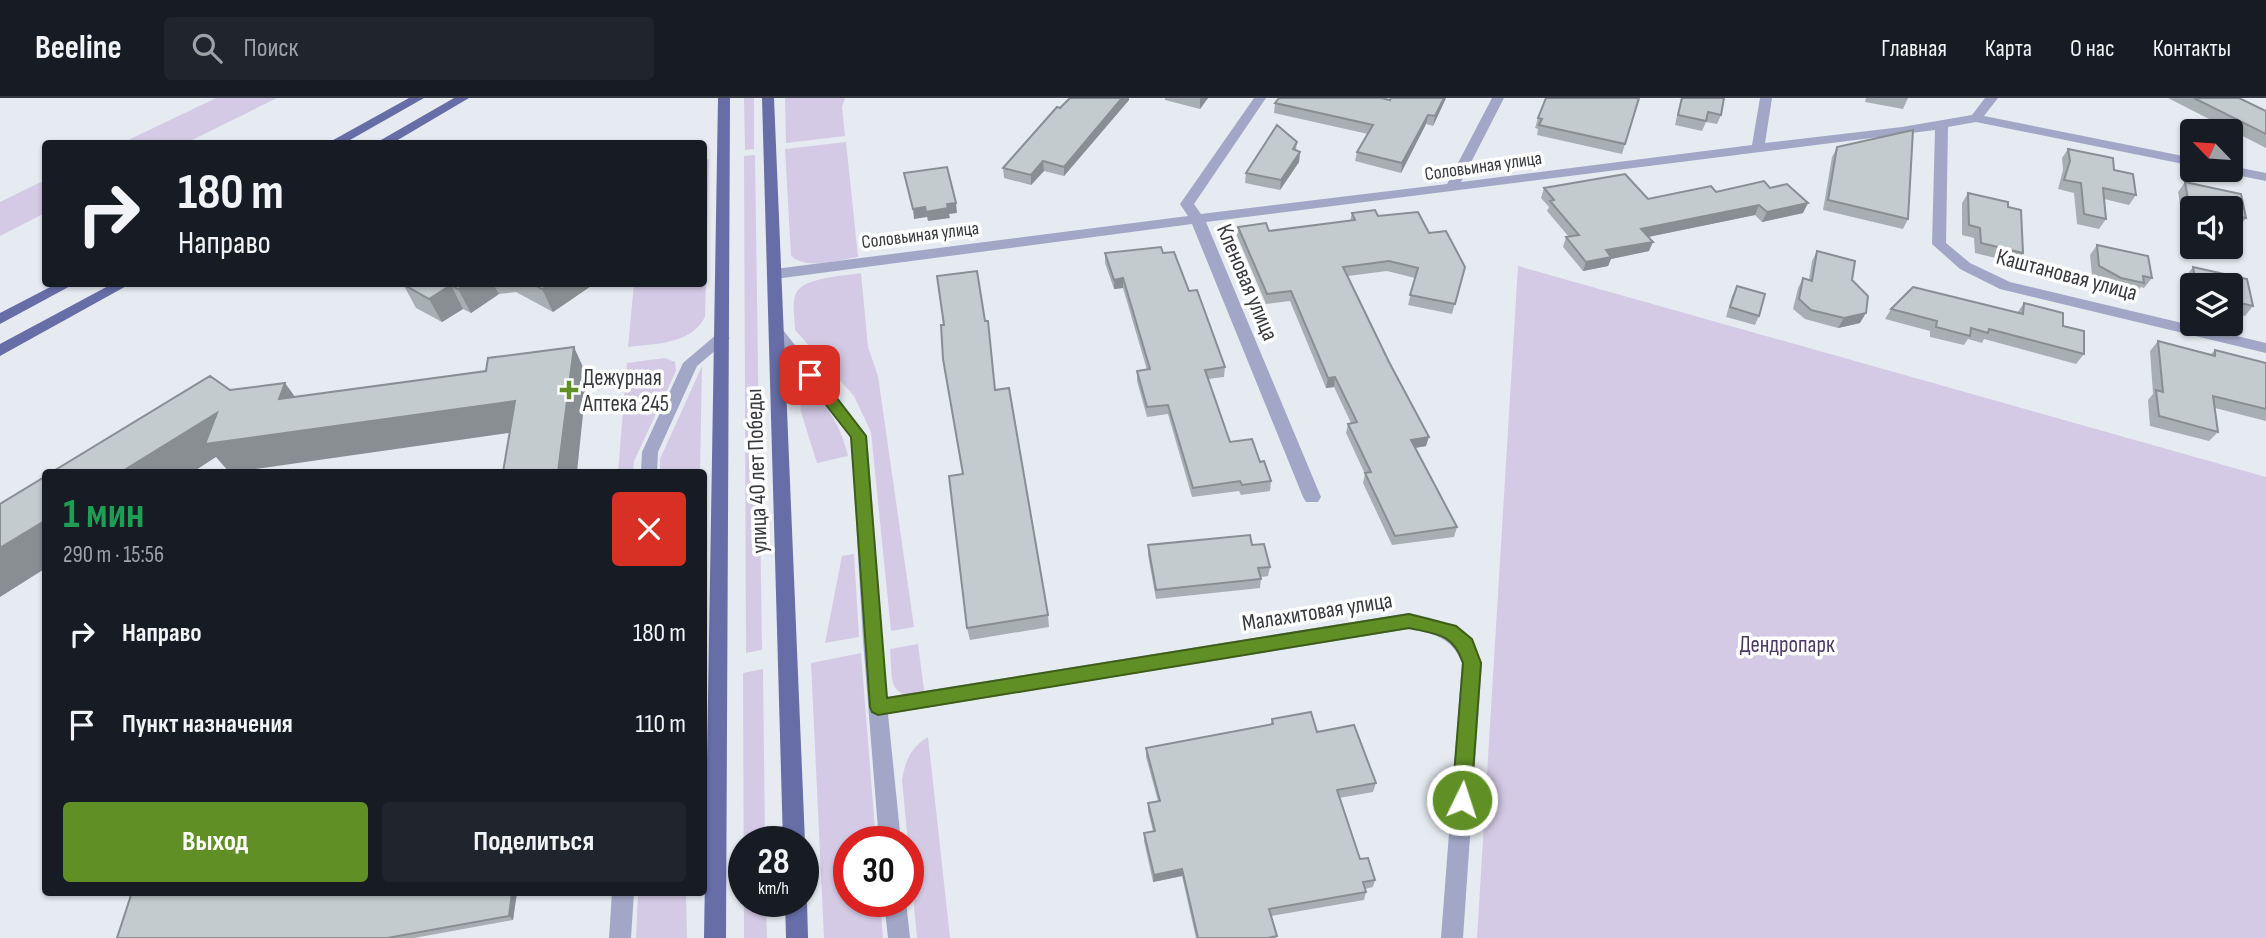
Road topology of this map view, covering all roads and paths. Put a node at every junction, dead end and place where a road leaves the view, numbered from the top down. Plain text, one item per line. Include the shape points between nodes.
1 (418, 98) edge
2 (463, 98) edge
3 (724, 98) edge
4 (768, 98) edge
5 (1260, 98) edge
6 (1498, 98) edge
7 (1766, 98) edge
8 (1992, 98) edge
9 (1976, 118) junction
10 (1942, 125) junction
11 (339, 140) edge
12 (387, 140) edge
13 (1758, 147) junction
14 (2180, 159) edge
15 (2244, 173) edge
16 (2266, 177) edge
17 (1451, 190) junction
18 (1196, 218) junction
19 (775, 274) junction
20 (61, 287) edge
21 (118, 287) edge
22 (0, 319) edge
23 (778, 334) junction
24 (722, 338) junction
25 (2266, 348) edge
26 (0, 351) edge
27 (649, 469) edge
28 (1312, 497) dead end
29 (878, 707) junction
30 (793, 826) edge
31 (889, 826) edge
32 (623, 896) edge
33 (796, 917) edge
34 (897, 917) edge
35 (620, 938) edge
36 (715, 938) edge
37 (797, 938) edge
38 (899, 938) edge
39 (1452, 938) edge

1 - 11 main road
2 - 12 main road
3 - 24 main road, улица 40 лет Победы
4 - 19 main road, улица 40 лет Победы
5 - 18 street, Кленовая улица via 1187,204
6 - 17 street
7 - 13 street
8 - 9 street
9 - 10 street, Соловьиная улица
9 - 14 street, Соловьиная улица
10 - 13 street, Соловьиная улица
10 - 25 street, Каштановая улица via 1939,244 1965,266 2005,286
13 - 17 street, Соловьиная улица
15 - 16 street
17 - 18 street, Соловьиная улица
18 - 19 street, Соловьиная улица
18 - 28 street, Кленовая улица
19 - 23 main road, улица 40 лет Победы
20 - 22 main road
21 - 26 main road
23 - 29 street via 859,436
23 - 30 main road, улица 40 лет Победы
24 - 27 street via 691,363 650,452
24 - 36 main road, улица 40 лет Победы
29 - 31 street
29 - 39 street, Малахитовая улица via 1409,621 1450,631 1465,644 1472,663
32 - 35 street
33 - 37 main road
34 - 38 street

